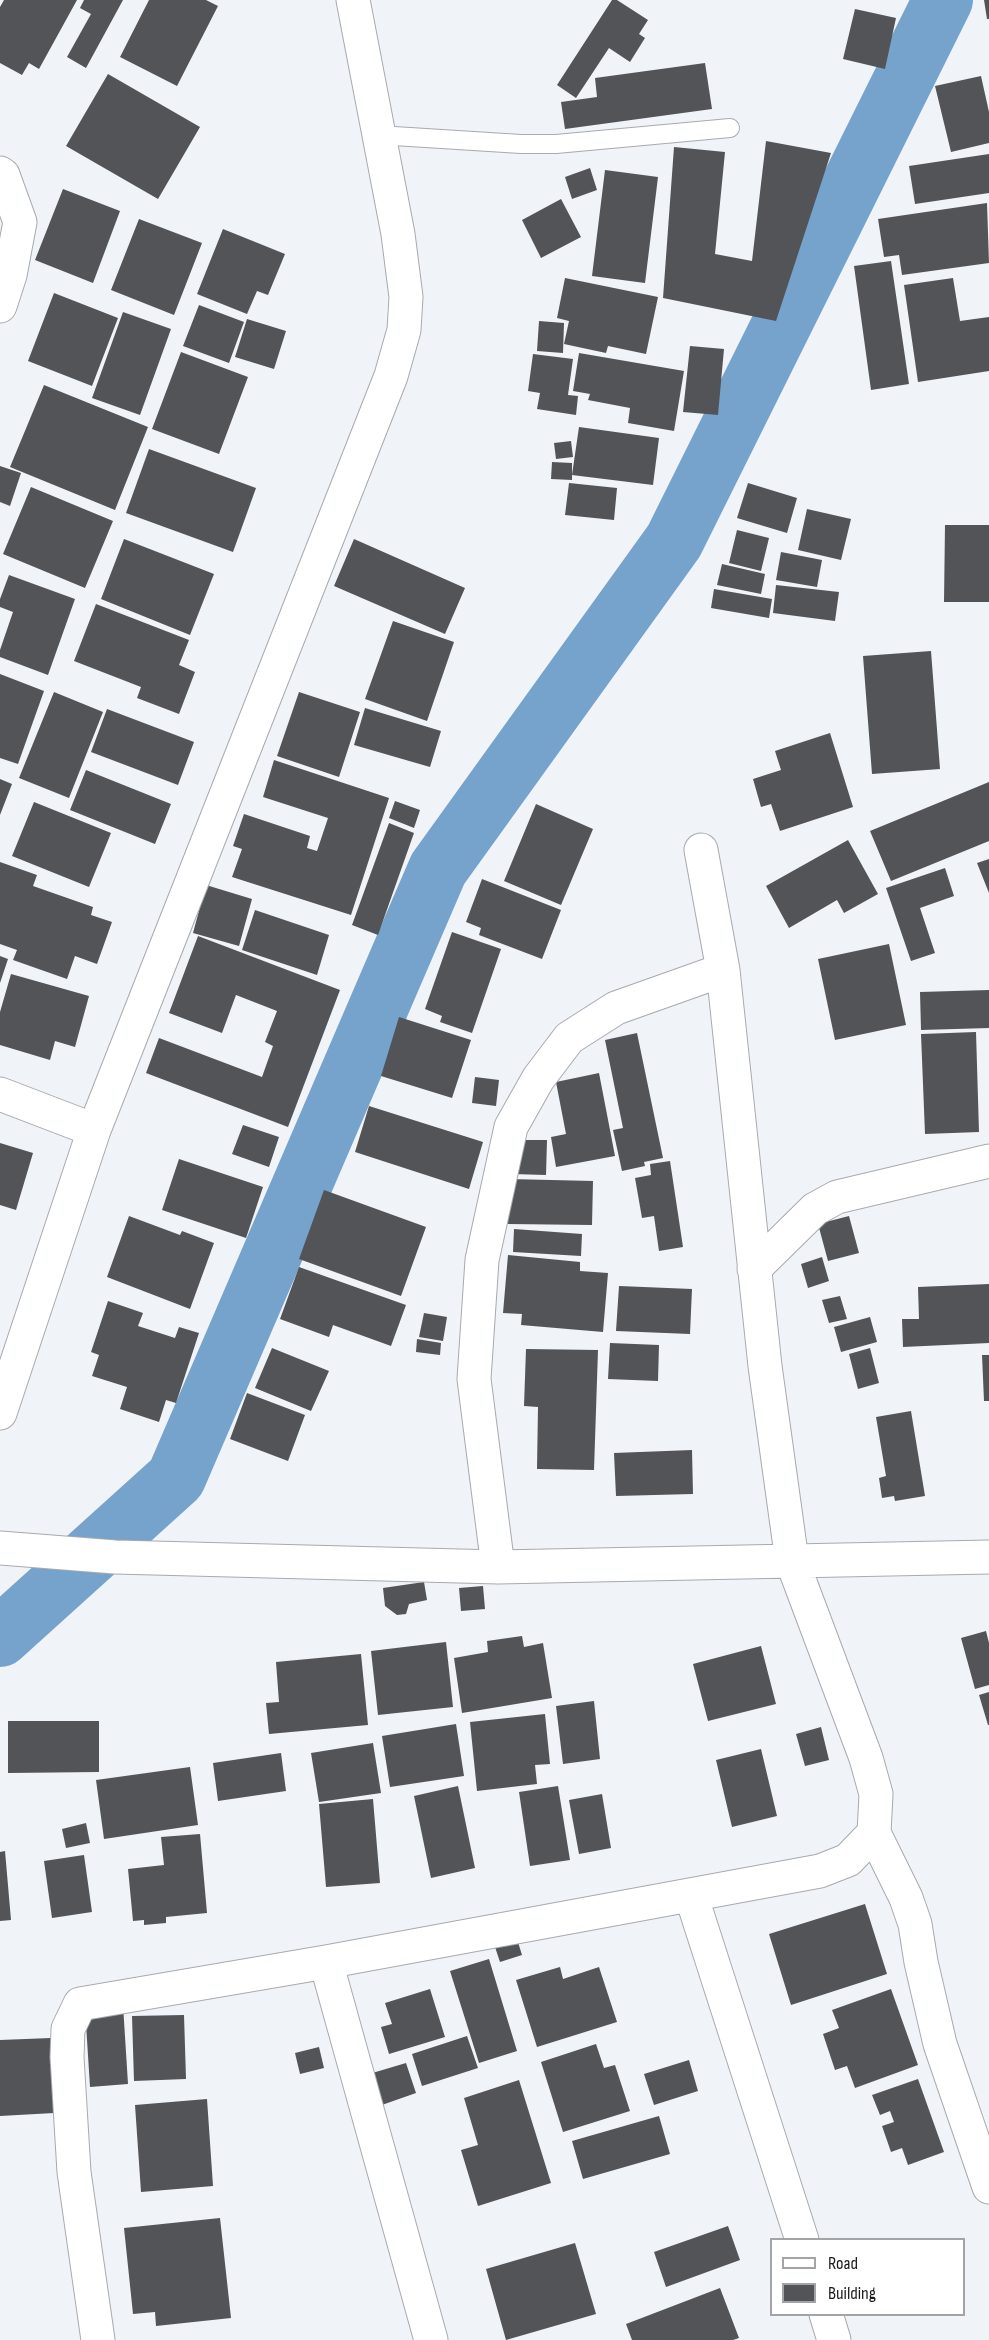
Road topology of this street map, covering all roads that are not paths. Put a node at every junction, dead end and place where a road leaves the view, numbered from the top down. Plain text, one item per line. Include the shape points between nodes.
1 (353, 0) edge
2 (730, 128) dead end
3 (378, 135) junction
4 (0, 173) edge
5 (0, 306) edge
6 (700, 850) dead end
7 (723, 970) junction
8 (0, 1094) edge
9 (94, 1130) junction
10 (989, 1161) edge
11 (754, 1269) junction
12 (0, 1413) edge
13 (0, 1548) edge
14 (989, 1557) edge
15 (792, 1561) junction
16 (498, 1567) junction
17 (874, 1833) junction
18 (691, 1895) junction
19 (326, 1962) junction
20 (989, 2187) edge
21 (801, 2238) edge
22 (827, 2316) edge
23 (98, 2340) edge
24 (431, 2340) edge
25 (834, 2340) edge

1 - 3 street
2 - 3 lane via 556,144
3 - 9 street via 406,297 404,330 391,376
4 - 5 street via 20,222
6 - 7 street
7 - 11 street
7 - 16 street via 616,1008 569,1038 538,1079 511,1127 482,1260 474,1379
8 - 9 street
9 - 12 street
10 - 11 street via 837,1197 815,1209
11 - 15 street
13 - 16 street via 115,1557
14 - 15 street
15 - 16 street
15 - 17 street via 866,1758 876,1794
17 - 18 street via 848,1860 820,1871
17 - 20 street via 915,1924 940,2044
18 - 19 street
18 - 21 street
19 - 23 street via 80,2004 68,2030 68,2069 74,2172
19 - 24 street
22 - 25 street

